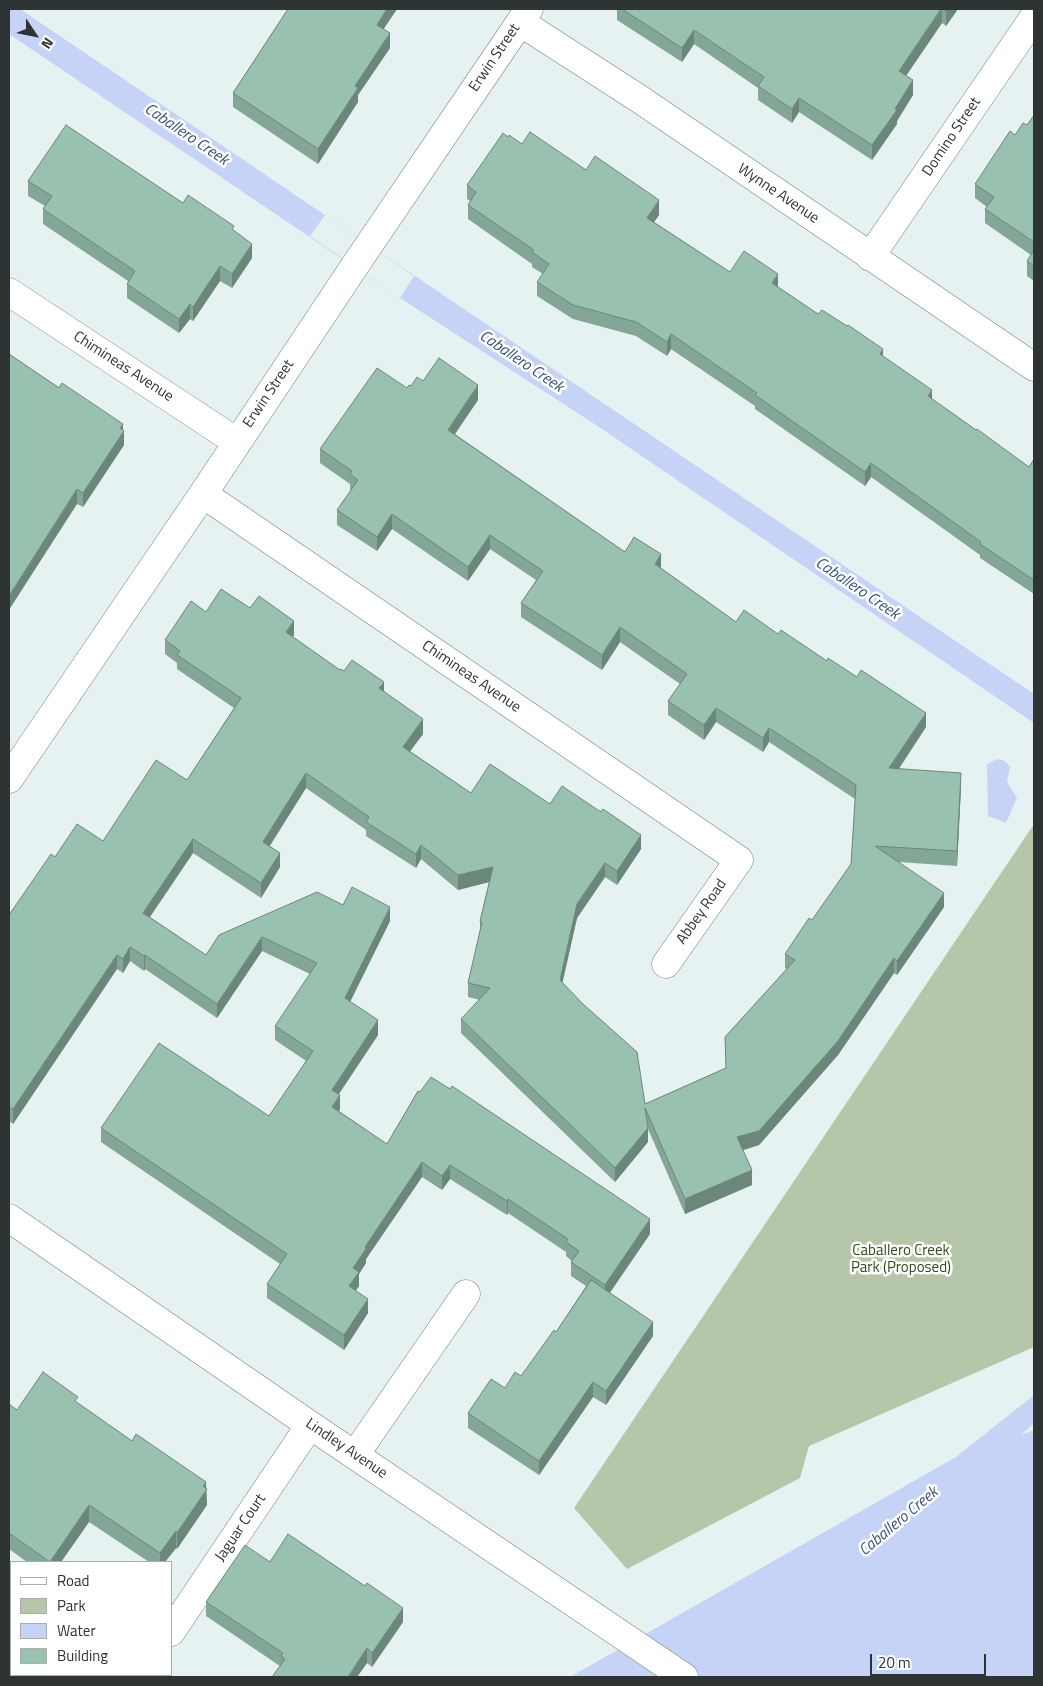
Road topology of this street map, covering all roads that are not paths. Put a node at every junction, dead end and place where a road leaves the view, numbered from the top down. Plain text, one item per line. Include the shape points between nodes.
1 (524, 15) edge
2 (1034, 17) edge
3 (870, 257) junction
4 (9, 292) edge
5 (1034, 367) edge
6 (238, 442) junction
7 (203, 494) junction
8 (9, 779) edge
9 (739, 860) joint
10 (666, 964) dead end
11 (9, 1218) edge
12 (466, 1294) dead end
13 (310, 1425) junction
14 (355, 1455) junction
15 (172, 1631) edge
16 (684, 1677) edge

1 - 3 street, Wynne Avenue via 638,98
1 - 6 street, Erwin Street
2 - 3 street, Domino Street
3 - 5 street, Wynne Avenue
4 - 6 street, Chimineas Avenue
6 - 7 street, Erwin Street
7 - 8 street, Erwin Street
7 - 9 street, Chimineas Avenue
9 - 10 street, Abbey Road
11 - 13 street, Lindley Avenue
12 - 14 street
13 - 14 street, Lindley Avenue
13 - 15 street, Jaguar Court
14 - 16 street, Lindley Avenue

